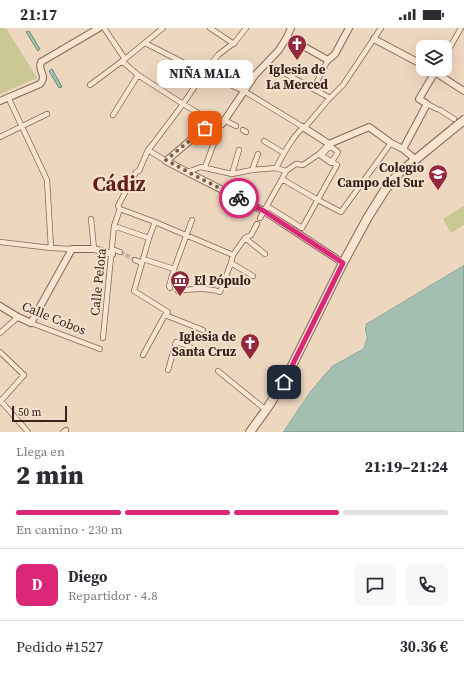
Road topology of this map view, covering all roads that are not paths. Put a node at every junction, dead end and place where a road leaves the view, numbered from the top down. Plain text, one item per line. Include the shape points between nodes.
1 (99, 28) edge
2 (104, 28) edge
3 (161, 28) edge
4 (210, 28) edge
5 (246, 28) edge
6 (291, 28) edge
7 (349, 28) edge
8 (381, 28) edge
9 (462, 28) edge
10 (287, 37) junction
11 (374, 39) junction
12 (145, 43) junction
13 (234, 44) junction
14 (452, 44) edge
15 (123, 60) junction
16 (328, 60) junction
17 (416, 62) edge
18 (266, 63) junction
19 (204, 73) junction
20 (138, 75) junction
21 (431, 76) edge
22 (443, 76) edge
23 (90, 85) dead end
24 (313, 89) junction
25 (244, 91) junction
26 (464, 91) edge
27 (8, 98) junction
28 (330, 98) junction
29 (0, 101) edge
30 (183, 104) junction
31 (427, 104) junction
32 (48, 114) dead end
33 (113, 115) dead end
34 (454, 119) dead end
35 (464, 120) edge
36 (223, 122) junction
37 (212, 123) junction
38 (22, 126) junction
39 (236, 126) dead end
40 (303, 127) junction
41 (0, 136) edge
42 (264, 141) dead end
43 (392, 143) junction
44 (329, 144) junction
45 (403, 149) junction
46 (148, 150) junction
47 (239, 150) dead end
48 (284, 153) junction
49 (258, 154) dead end
50 (320, 154) junction
51 (415, 159) junction
52 (166, 160) junction
53 (332, 162) junction
54 (205, 168) junction
55 (276, 168) junction
56 (252, 170) junction
57 (286, 170) junction
58 (188, 172) junction
59 (232, 174) junction
60 (282, 179) junction
61 (318, 200) junction
62 (265, 209) junction
63 (120, 210) junction
64 (260, 218) dead end
65 (91, 219) dead end
66 (192, 220) dead end
67 (155, 222) junction
68 (257, 224) dead end
69 (114, 227) junction
70 (186, 236) junction
71 (149, 238) junction
72 (245, 238) junction
73 (0, 242) edge
74 (51, 248) junction
75 (72, 249) junction
76 (94, 249) junction
77 (112, 252) junction
78 (120, 252) tunnel mouth
79 (265, 254) dead end
80 (233, 255) junction
81 (135, 260) tunnel mouth
82 (143, 261) junction
83 (231, 263) junction
84 (343, 263) junction
85 (174, 269) junction
86 (253, 276) dead end
87 (170, 288) dead end
88 (178, 291) dead end
89 (0, 306) edge
90 (167, 313) junction
91 (18, 316) junction
92 (31, 323) junction
93 (204, 330) dead end
94 (0, 333) edge
95 (103, 338) dead end
96 (100, 349) dead end
97 (195, 350) dead end
98 (0, 352) edge
99 (143, 355) dead end
100 (168, 370) dead end
101 (218, 371) dead end
102 (0, 401) edge
103 (266, 410) junction
104 (28, 432) edge
105 (250, 432) edge

1 - 27 street via 41,62 43,81
2 - 15 street
3 - 12 street
4 - 13 street
5 - 13 street
6 - 10 street
7 - 16 street via 335,54
8 - 11 street
9 - 14 street
10 - 16 street
10 - 18 street
11 - 17 street
11 - 28 street via 343,85
12 - 15 street
12 - 19 street
13 - 19 street via 218,55
15 - 20 street
15 - 23 street
16 - 24 street
18 - 24 street
18 - 25 street
19 - 25 street
19 - 30 street
20 - 30 street
20 - 33 street
21 - 31 street via 418,100
22 - 26 street
24 - 28 street
25 - 36 street
25 - 40 street
27 - 29 street
27 - 38 street
28 - 40 street
30 - 37 street
30 - 46 street
31 - 34 street
31 - 45 street
32 - 38 street
35 - 51 street
36 - 37 street
36 - 39 street
37 - 52 street
37 - 54 street via 217,135
38 - 41 street
38 - 74 street via 47,180
40 - 44 street
40 - 48 street
42 - 48 street
43 - 44 street via 369,127
43 - 45 street
43 - 61 street via 341,212
44 - 50 street
45 - 51 street
46 - 52 street
46 - 63 street, Calle Pelota via 139,172 136,172 118,206
47 - 59 street
48 - 55 street
49 - 56 street
50 - 53 street
50 - 53 street via 330,146 338,152
50 - 57 street via 303,165 296,164
51 - 84 street via 399,172 384,190
52 - 58 street
53 - 61 street via 337,165
54 - 58 street via 199,167
54 - 59 street
55 - 56 street
55 - 57 street
56 - 59 street
57 - 60 street
58 - 62 street
60 - 61 street
60 - 62 street
61 - 62 street via 302,228
62 - 64 street
62 - 84 street
63 - 67 street
63 - 69 street, Calle Pelota
65 - 76 street
66 - 70 street
67 - 70 street
67 - 71 street
68 - 72 street via 251,235
69 - 71 street
69 - 77 street, Calle Pelota
70 - 80 street
70 - 85 street
71 - 82 street
72 - 79 street
72 - 80 street
73 - 74 street
74 - 75 street
75 - 76 street
75 - 92 street
76 - 77 street
77 - 78 street, Calle Pelota
77 - 95 street, Calle Pelota
80 - 83 street
81 - 82 street
82 - 85 street
82 - 90 street via 134,291
83 - 86 street
83 - 88 street via 220,292 193,289
84 - 103 street via 284,382
85 - 87 street
89 - 91 street, Calle Cobos
90 - 93 street
90 - 99 street
91 - 92 street, Calle Cobos
91 - 94 street
92 - 96 street, Calle Cobos
97 - 100 street via 176,342
98 - 102 street via 24,375
101 - 103 street
102 - 104 street
103 - 105 street

